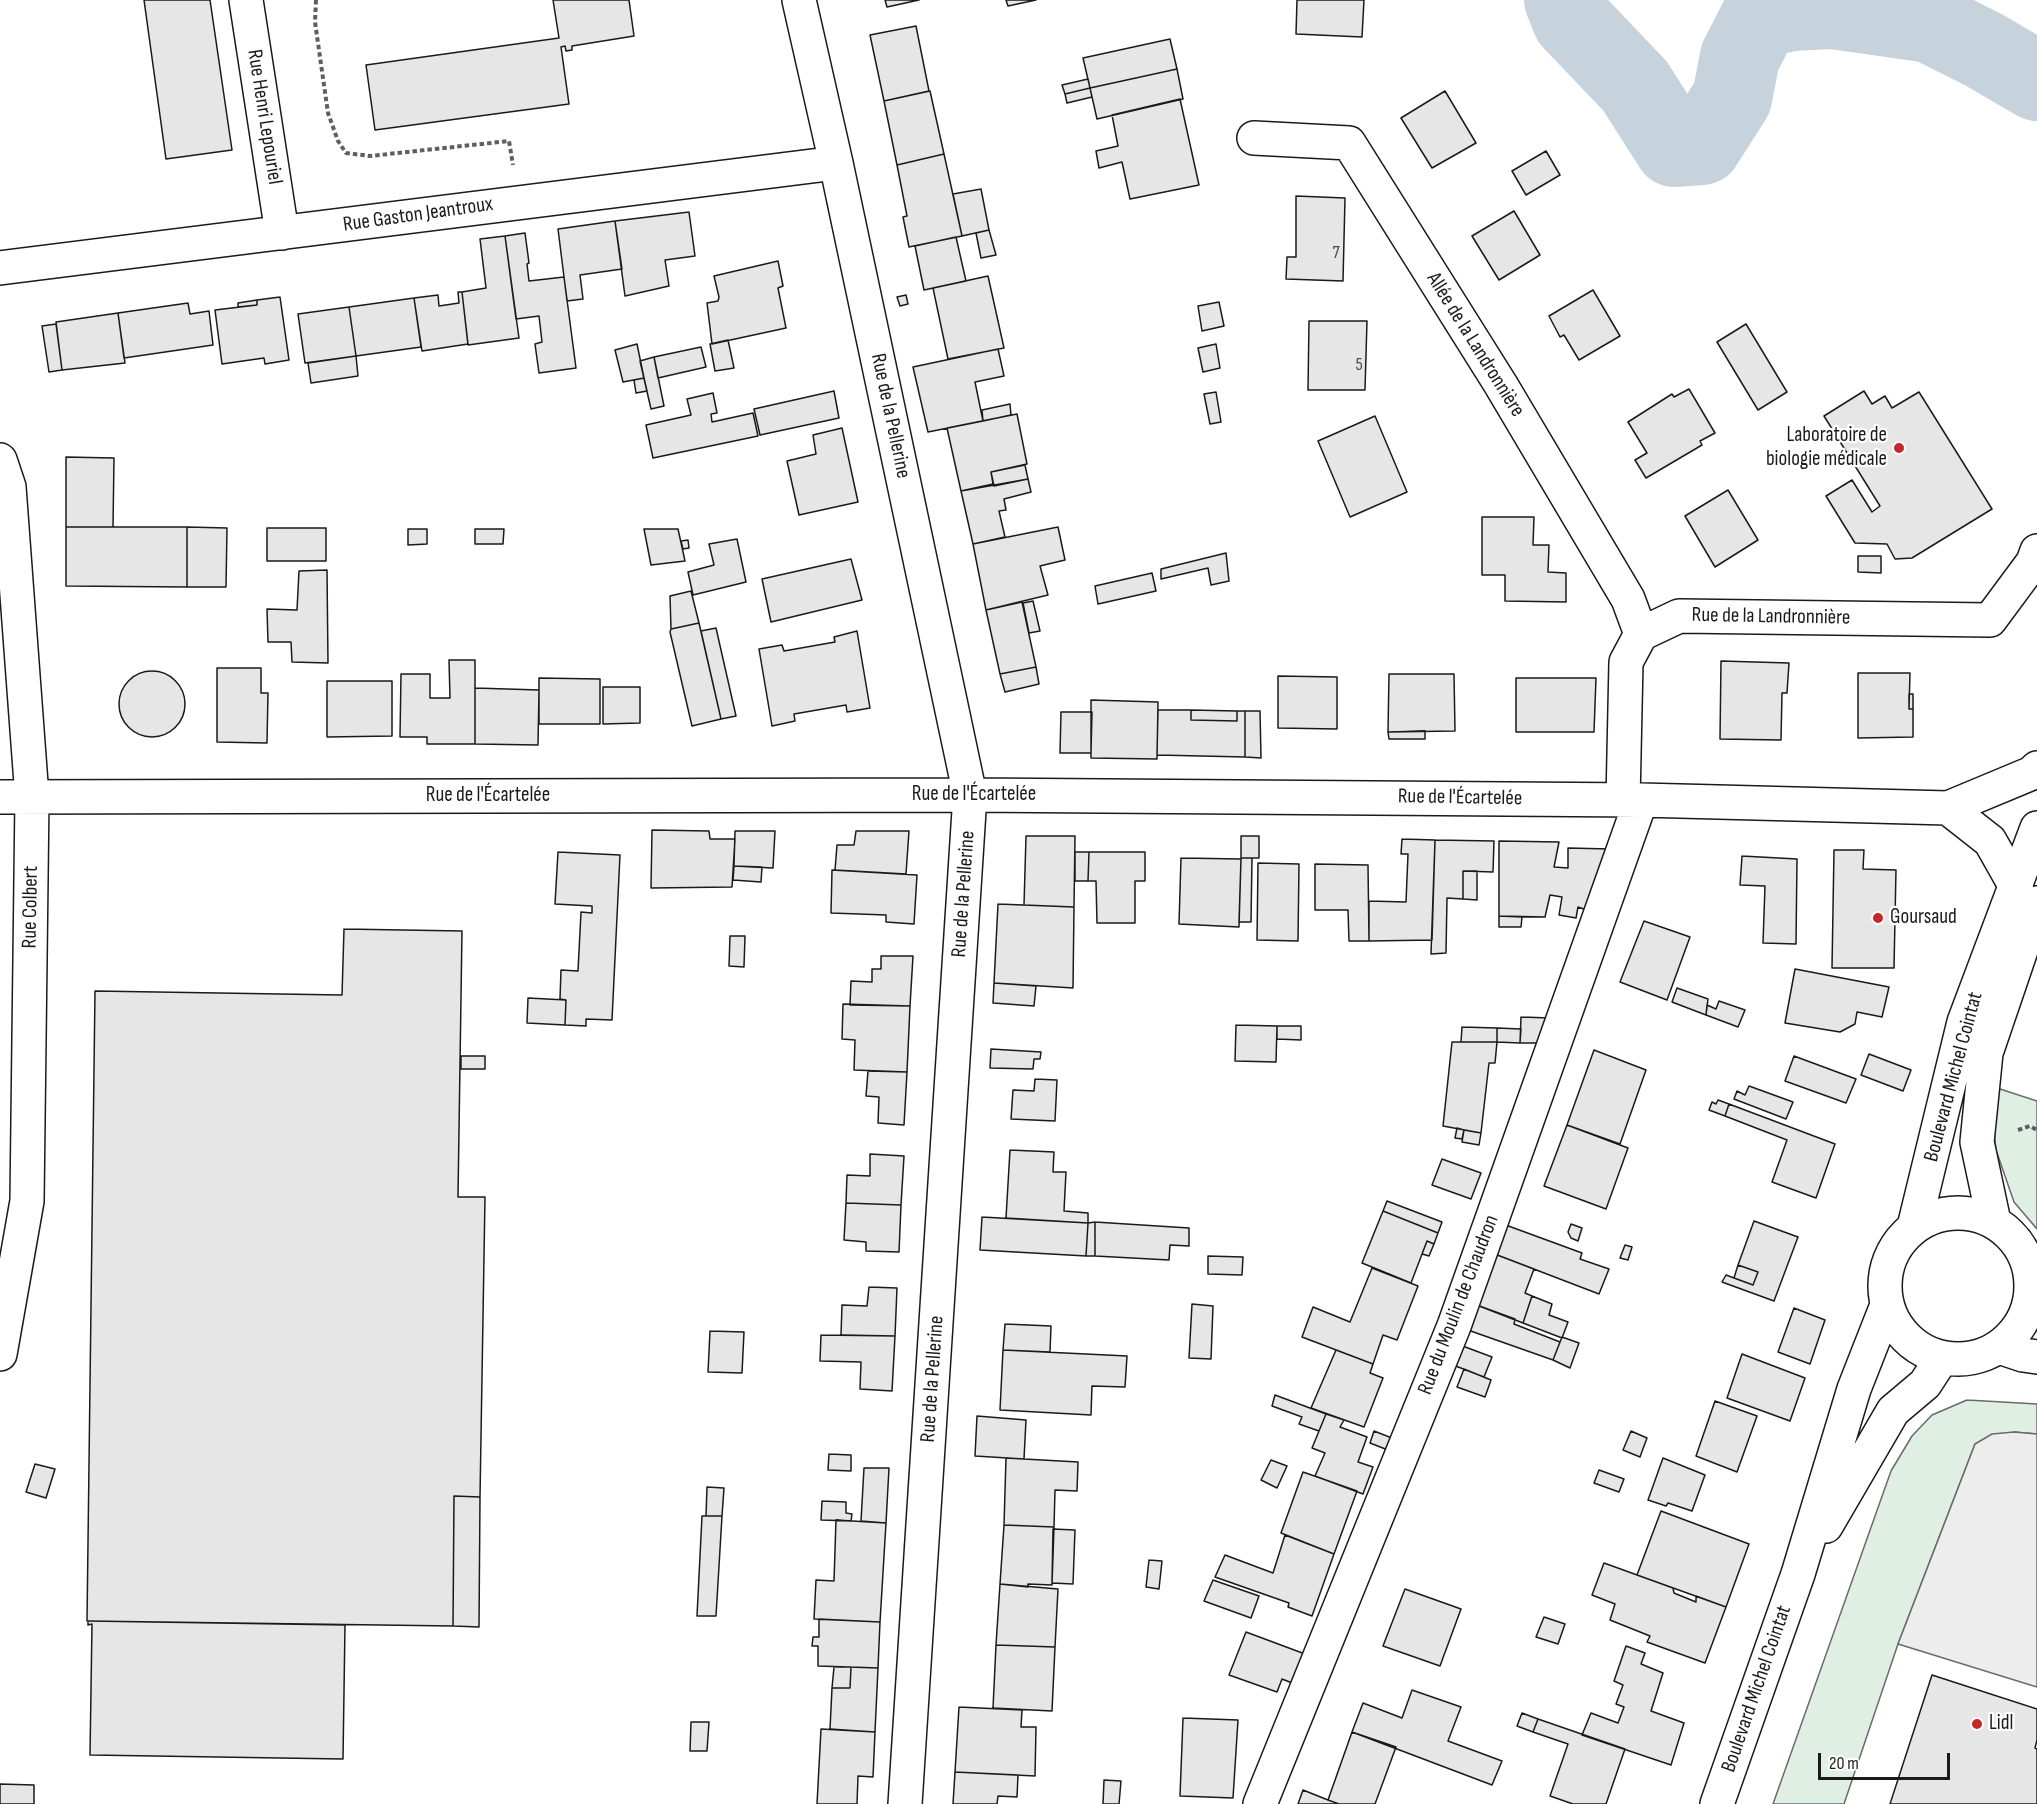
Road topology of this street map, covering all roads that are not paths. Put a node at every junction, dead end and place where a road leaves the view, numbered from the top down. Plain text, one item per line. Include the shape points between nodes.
1 (246, 0) edge
2 (799, 0) edge
3 (1254, 138) dead end
4 (836, 163) junction
5 (282, 233) junction
6 (0, 268) edge
7 (0, 460) edge
8 (2037, 551) edge
9 (1641, 634) junction
10 (2037, 768) edge
11 (970, 795) junction
12 (0, 797) edge
13 (32, 797) junction
14 (1632, 800) junction
15 (1947, 808) junction
16 (2037, 828) edge
17 (2027, 895) edge
18 (1994, 1222) junction
19 (1914, 1227) junction
20 (2034, 1281) edge
21 (1887, 1305) junction
22 (1999, 1347) junction
23 (0, 1354) edge
24 (2037, 1357) edge
25 (1942, 1358) junction
26 (1798, 1574) junction
27 (905, 1804) edge
28 (1260, 1804) edge
29 (1717, 1804) edge

1 - 5 street, Rue Henri Lepouriel
2 - 4 street, Rue de la Pellerine
3 - 9 street, Allée de la Landronnière via 1349,143 1501,385 1628,599
4 - 5 street, Rue Gaston Jeantroux
4 - 11 street, Rue de la Pellerine
5 - 6 street, Rue Gaston Jeantroux
7 - 13 street, Rue Colbert via 9,487
8 - 9 street, Rue de la Landronnière via 1990,620 1678,616
9 - 14 street via 1626,662
10 - 15 street, Rue de l'Écartelée
11 - 13 street, Rue de l'Écartelée
11 - 14 street, Rue de l'Écartelée
11 - 27 street, Rue de la Pellerine
12 - 13 street, Rue de l'Écartelée
13 - 23 street, Rue Colbert via 27,1201
14 - 15 street, Rue de l'Écartelée
14 - 28 street, Rue du Moulin de Chaudron via 1454,1326
15 - 17 street via 1990,841
16 - 17 street, Boulevard Michel Cointat
17 - 18 street, Boulevard Michel Cointat via 1986,1053 1977,1142
17 - 19 street, Boulevard Michel Cointat via 1964,1022
18 - 19 street via 1954,1212
18 - 20 street via 2020,1246
19 - 21 street via 1899,1242 1889,1262 1885,1283
20 - 22 street via 2025,1318
21 - 25 street via 1907,1338
21 - 26 street, Boulevard Michel Cointat via 1854,1389
22 - 24 street
22 - 25 street via 1982,1356
25 - 26 street, Boulevard Michel Cointat via 1925,1384 1893,1411
26 - 29 street, Boulevard Michel Cointat

